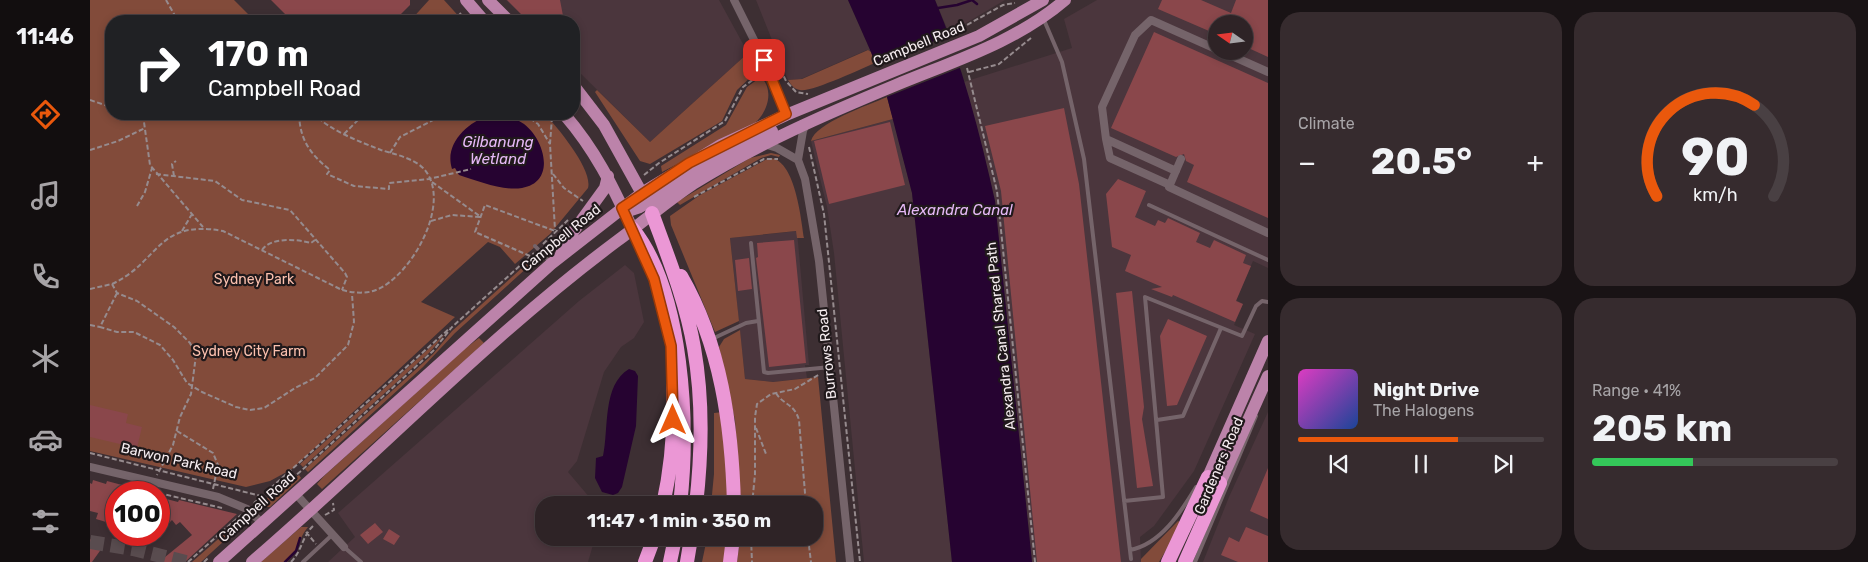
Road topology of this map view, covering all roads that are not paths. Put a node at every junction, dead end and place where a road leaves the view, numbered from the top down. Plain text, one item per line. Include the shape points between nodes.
1 (466, 0) edge
2 (488, 0) edge
3 (734, 0) edge
4 (1065, 0) edge
5 (1040, 2) edge
6 (479, 15) edge
7 (504, 15) edge
8 (1044, 18) junction
9 (1208, 45) edge
10 (1241, 60) edge
11 (1268, 72) edge
12 (580, 94) edge
13 (786, 114) junction
14 (563, 120) edge
15 (806, 124) junction
16 (1106, 139) junction
17 (764, 144) junction
18 (1181, 159) dead end
19 (798, 160) junction
20 (1176, 171) junction
21 (608, 176) junction
22 (1170, 184) junction
23 (647, 203) junction
24 (1149, 205) dead end
25 (622, 208) junction
26 (632, 228) junction
27 (1268, 233) edge
28 (751, 242) dead end
29 (535, 246) dead end
30 (666, 249) junction
31 (1268, 260) edge
32 (555, 261) junction
33 (1268, 302) edge
34 (758, 321) junction
35 (1221, 328) junction
36 (710, 340) junction
37 (1268, 341) edge
38 (694, 348) junction
39 (830, 367) junction
40 (1268, 376) edge
41 (1268, 381) edge
42 (1157, 420) junction
43 (1224, 441) junction
44 (90, 467) edge
45 (1214, 480) junction
46 (295, 493) junction
47 (664, 496) edge
48 (681, 496) edge
49 (697, 496) edge
50 (733, 496) edge
51 (1124, 501) junction
52 (311, 510) junction
53 (262, 523) junction
54 (1188, 532) junction
55 (333, 534) junction
56 (651, 546) edge
57 (673, 546) edge
58 (690, 546) edge
59 (732, 546) edge
60 (1192, 546) junction
61 (344, 547) joint
62 (1130, 550) junction
63 (214, 559) edge
64 (1131, 559) dead end
65 (252, 562) edge
66 (302, 562) edge
67 (361, 562) edge
68 (645, 562) edge
69 (670, 562) edge
70 (687, 562) edge
71 (730, 562) edge
72 (850, 562) edge
73 (1168, 562) edge
74 (1185, 562) edge
75 (1195, 562) edge

1 - 6 main road
2 - 7 main road
3 - 13 street
4 - 8 main road, Campbell Road
5 - 8 street, Campbell Road
5 - 13 main road, Campbell Road via 961,44
8 - 15 main road, Campbell Road via 1002,41
8 - 51 lane via 1062,62 1084,159
9 - 16 street via 1151,20 1135,35 1102,107
10 - 11 street
12 - 23 main road via 604,125
13 - 23 main road, Campbell Road via 721,145
14 - 21 main road via 584,140
15 - 17 main road, Campbell Road
15 - 19 street, Burrows Road
15 - 23 main road via 772,131 728,152
16 - 20 street
16 - 22 street via 1110,158
17 - 19 street
17 - 23 main road, Campbell Road via 695,184
18 - 20 street
19 - 39 street, Burrows Road via 815,232
20 - 22 street
21 - 25 main road
21 - 32 main road via 605,188
22 - 27 street via 1168,187
23 - 25 main road, Campbell Road
23 - 26 main road, Campbell Road
23 - 30 highway
24 - 31 lane
25 - 26 main road
25 - 32 main road, Campbell Road
26 - 47 highway via 654,279 671,346 673,420
26 - 48 highway via 647,248 659,276 676,341 685,453
26 - 52 main road, Campbell Road via 519,320
28 - 34 lane
29 - 32 lane
30 - 36 highway via 689,289
30 - 38 highway
32 - 46 main road, Campbell Road
33 - 35 lane via 1257,304 1242,336
34 - 36 lane via 746,323
34 - 39 lane via 763,370 766,373
35 - 42 lane via 1183,416
35 - 42 lane via 1145,297
36 - 38 lane
36 - 50 highway via 728,411
37 - 43 main road, Gardeners Road
38 - 49 highway via 701,446
39 - 72 street, Burrows Road
40 - 45 main road, Gardeners Road
41 - 75 lane, Gardeners Road via 1243,451
42 - 51 lane via 1163,497
43 - 45 main road, Gardeners Road
43 - 62 lane via 1170,524 1149,544
44 - 53 street, Barwon Park Road via 214,496 248,509
45 - 54 highway
45 - 60 highway
46 - 52 street
46 - 53 main road, Campbell Road
51 - 62 lane
52 - 55 street
52 - 65 main road, Campbell Road
53 - 63 main road, Campbell Road
54 - 60 lane
54 - 73 highway
55 - 61 street
55 - 66 lane
56 - 68 highway
57 - 69 highway
58 - 70 highway
59 - 71 highway
60 - 74 highway
61 - 67 lane
62 - 64 lane

